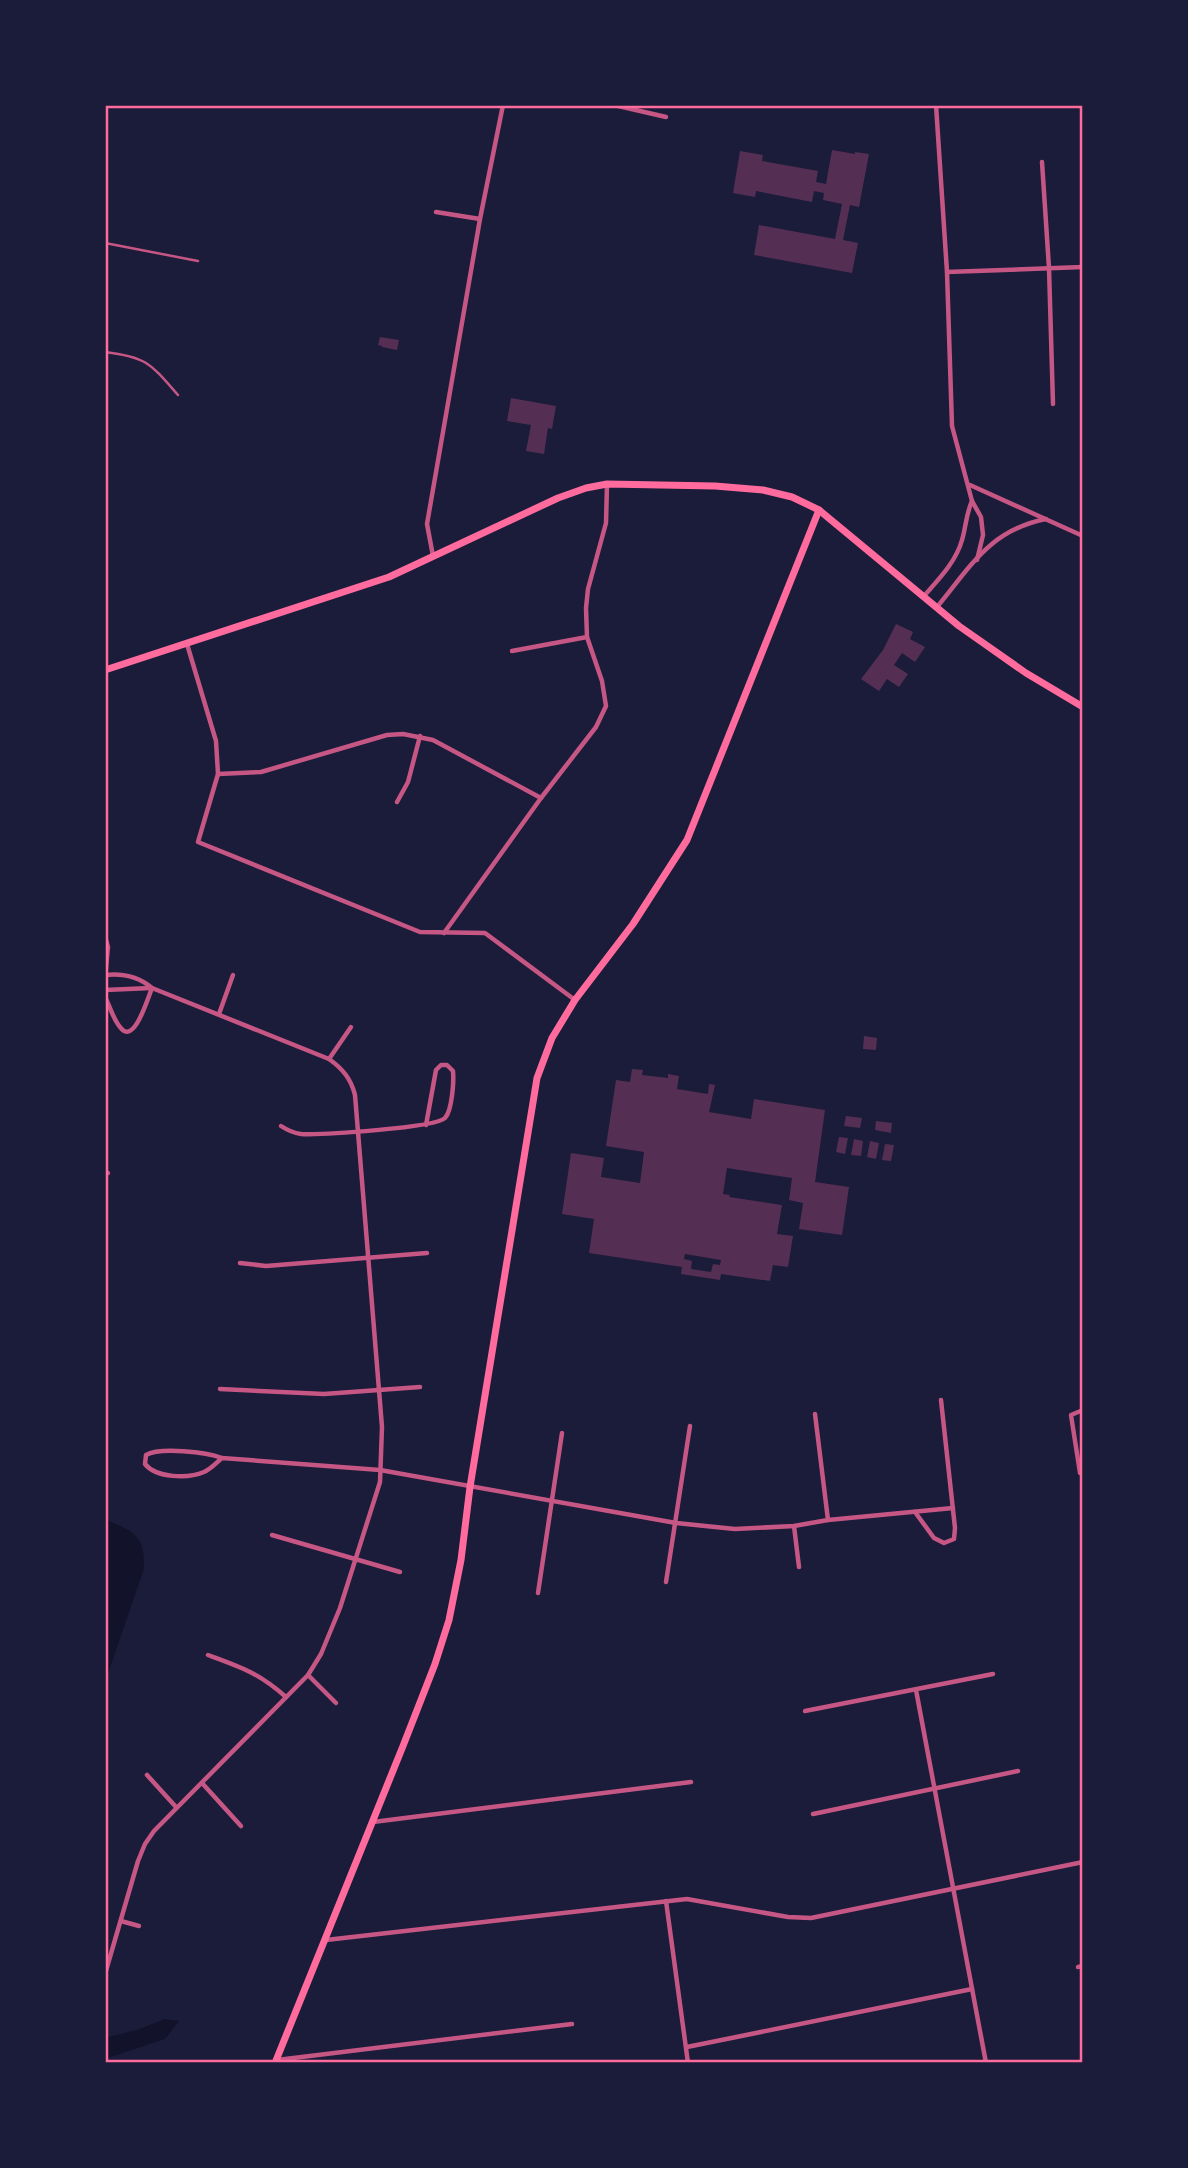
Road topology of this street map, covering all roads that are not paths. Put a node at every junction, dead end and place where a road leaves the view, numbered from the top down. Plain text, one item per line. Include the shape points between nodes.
1 (503, 105) edge
2 (614, 105) edge
3 (936, 105) edge
4 (666, 117) dead end
5 (1042, 162) dead end
6 (436, 212) dead end
7 (481, 219) junction
8 (105, 243) edge
9 (198, 261) dead end
10 (1083, 267) edge
11 (1049, 268) junction
12 (947, 272) junction
13 (105, 352) edge
14 (178, 395) dead end
15 (1053, 404) dead end
16 (607, 484) junction
17 (969, 484) junction
18 (972, 501) junction
19 (819, 510) junction
20 (1046, 519) junction
21 (1083, 537) edge
22 (432, 556) junction
23 (977, 560) junction
24 (923, 597) junction
25 (936, 608) junction
26 (587, 638) junction
27 (187, 643) junction
28 (512, 651) dead end
29 (105, 670) edge
30 (1083, 707) edge
31 (420, 736) junction
32 (218, 774) junction
33 (541, 798) junction
34 (397, 802) dead end
35 (444, 933) junction
36 (105, 936) edge
37 (233, 975) dead end
38 (105, 976) edge
39 (152, 988) junction
40 (105, 990) edge
41 (105, 997) edge
42 (575, 1000) junction
43 (219, 1014) junction
44 (351, 1027) dead end
45 (330, 1059) junction
46 (426, 1125) junction
47 (281, 1126) dead end
48 (358, 1130) junction
49 (427, 1253) dead end
50 (368, 1256) junction
51 (240, 1263) dead end
52 (420, 1387) dead end
53 (220, 1389) dead end
54 (379, 1389) junction
55 (941, 1400) dead end
56 (1083, 1410) edge
57 (815, 1413) dead end
58 (690, 1426) dead end
59 (562, 1433) dead end
60 (222, 1458) junction
61 (380, 1470) junction
62 (1080, 1473) dead end
63 (470, 1487) junction
64 (551, 1502) junction
65 (953, 1508) junction
66 (915, 1512) junction
67 (828, 1520) junction
68 (676, 1523) junction
69 (794, 1525) junction
70 (272, 1535) dead end
71 (356, 1558) junction
72 (799, 1567) dead end
73 (400, 1572) dead end
74 (666, 1582) dead end
75 (538, 1593) dead end
76 (208, 1655) dead end
77 (993, 1674) dead end
78 (308, 1675) junction
79 (916, 1690) junction
80 (286, 1697) junction
81 (336, 1703) dead end
82 (805, 1711) dead end
83 (1018, 1771) dead end
84 (147, 1775) dead end
85 (691, 1782) dead end
86 (202, 1783) junction
87 (935, 1788) junction
88 (176, 1807) junction
89 (813, 1814) dead end
90 (373, 1822) junction
91 (241, 1826) dead end
92 (1083, 1862) edge
93 (954, 1888) junction
94 (666, 1901) junction
95 (121, 1921) junction
96 (139, 1926) dead end
97 (325, 1940) junction
98 (105, 1974) edge
99 (972, 1989) junction
100 (572, 2024) dead end
101 (687, 2047) junction
102 (275, 2062) edge
103 (688, 2063) edge
104 (986, 2063) edge

1 - 7 street
2 - 4 street
3 - 12 street
5 - 11 street
6 - 7 street
7 - 22 street via 427,524
8 - 9 lane
10 - 11 street
11 - 12 street
11 - 15 street
12 - 17 street via 952,426
13 - 14 lane via 138,357 150,364
16 - 19 main road via 763,489
16 - 22 main road via 558,498
16 - 26 street via 606,523 588,589
17 - 18 street
17 - 20 street
18 - 23 street via 983,525
18 - 24 street via 960,547
19 - 24 main road
19 - 42 main road via 687,840 633,924
20 - 21 street
20 - 23 street via 1006,533
22 - 27 main road via 389,577
23 - 25 street
24 - 25 main road
25 - 30 main road via 1026,673
26 - 28 street
26 - 33 street via 606,706 596,727
27 - 29 main road
27 - 32 street via 216,741
31 - 32 street via 387,735 261,772
31 - 33 street
31 - 34 street via 408,782
32 - 35 street via 198,842 420,932
33 - 35 street
35 - 42 street via 485,933
36 - 38 street
37 - 43 street
38 - 39 street via 128,975
39 - 40 street
39 - 41 street via 137,1025 128,1031 120,1027
39 - 43 street
42 - 63 main road via 552,1038 537,1079
43 - 45 street
44 - 45 street
45 - 48 street via 352,1084
46 - 46 street via 444,1119 449,1110 454,1077 447,1065 436,1070
46 - 48 street
47 - 48 street via 299,1134
48 - 50 street
49 - 50 street
50 - 51 street via 266,1266
50 - 54 street
52 - 54 street
53 - 54 street via 324,1394
54 - 61 street
55 - 65 street
56 - 62 street via 1070,1415
57 - 67 street
58 - 68 street
59 - 64 street
60 - 60 street via 210,1453 156,1452 146,1455 145,1464 156,1473 185,1475 205,1471
60 - 61 street
61 - 63 street
61 - 71 street
63 - 64 street
63 - 90 main road via 449,1620
64 - 68 street
64 - 75 street
65 - 66 street
65 - 66 street via 954,1539 944,1543 934,1538
66 - 67 street
67 - 69 street
68 - 69 street via 735,1529
68 - 74 street
69 - 72 street
70 - 71 street
71 - 73 street
71 - 78 street via 340,1608
76 - 80 street via 254,1672
77 - 79 street
78 - 80 street
78 - 81 street
79 - 82 street
79 - 87 street
80 - 86 street
83 - 87 street
84 - 88 street
85 - 90 street
86 - 88 street
86 - 91 street
87 - 89 street
87 - 93 street
88 - 95 street via 145,1844
90 - 97 main road
92 - 93 street
93 - 94 street via 811,1918 687,1899
93 - 99 street
94 - 97 street
94 - 101 street
95 - 96 street
95 - 98 street
97 - 102 main road
99 - 101 street
99 - 104 street
100 - 102 street
101 - 103 street

